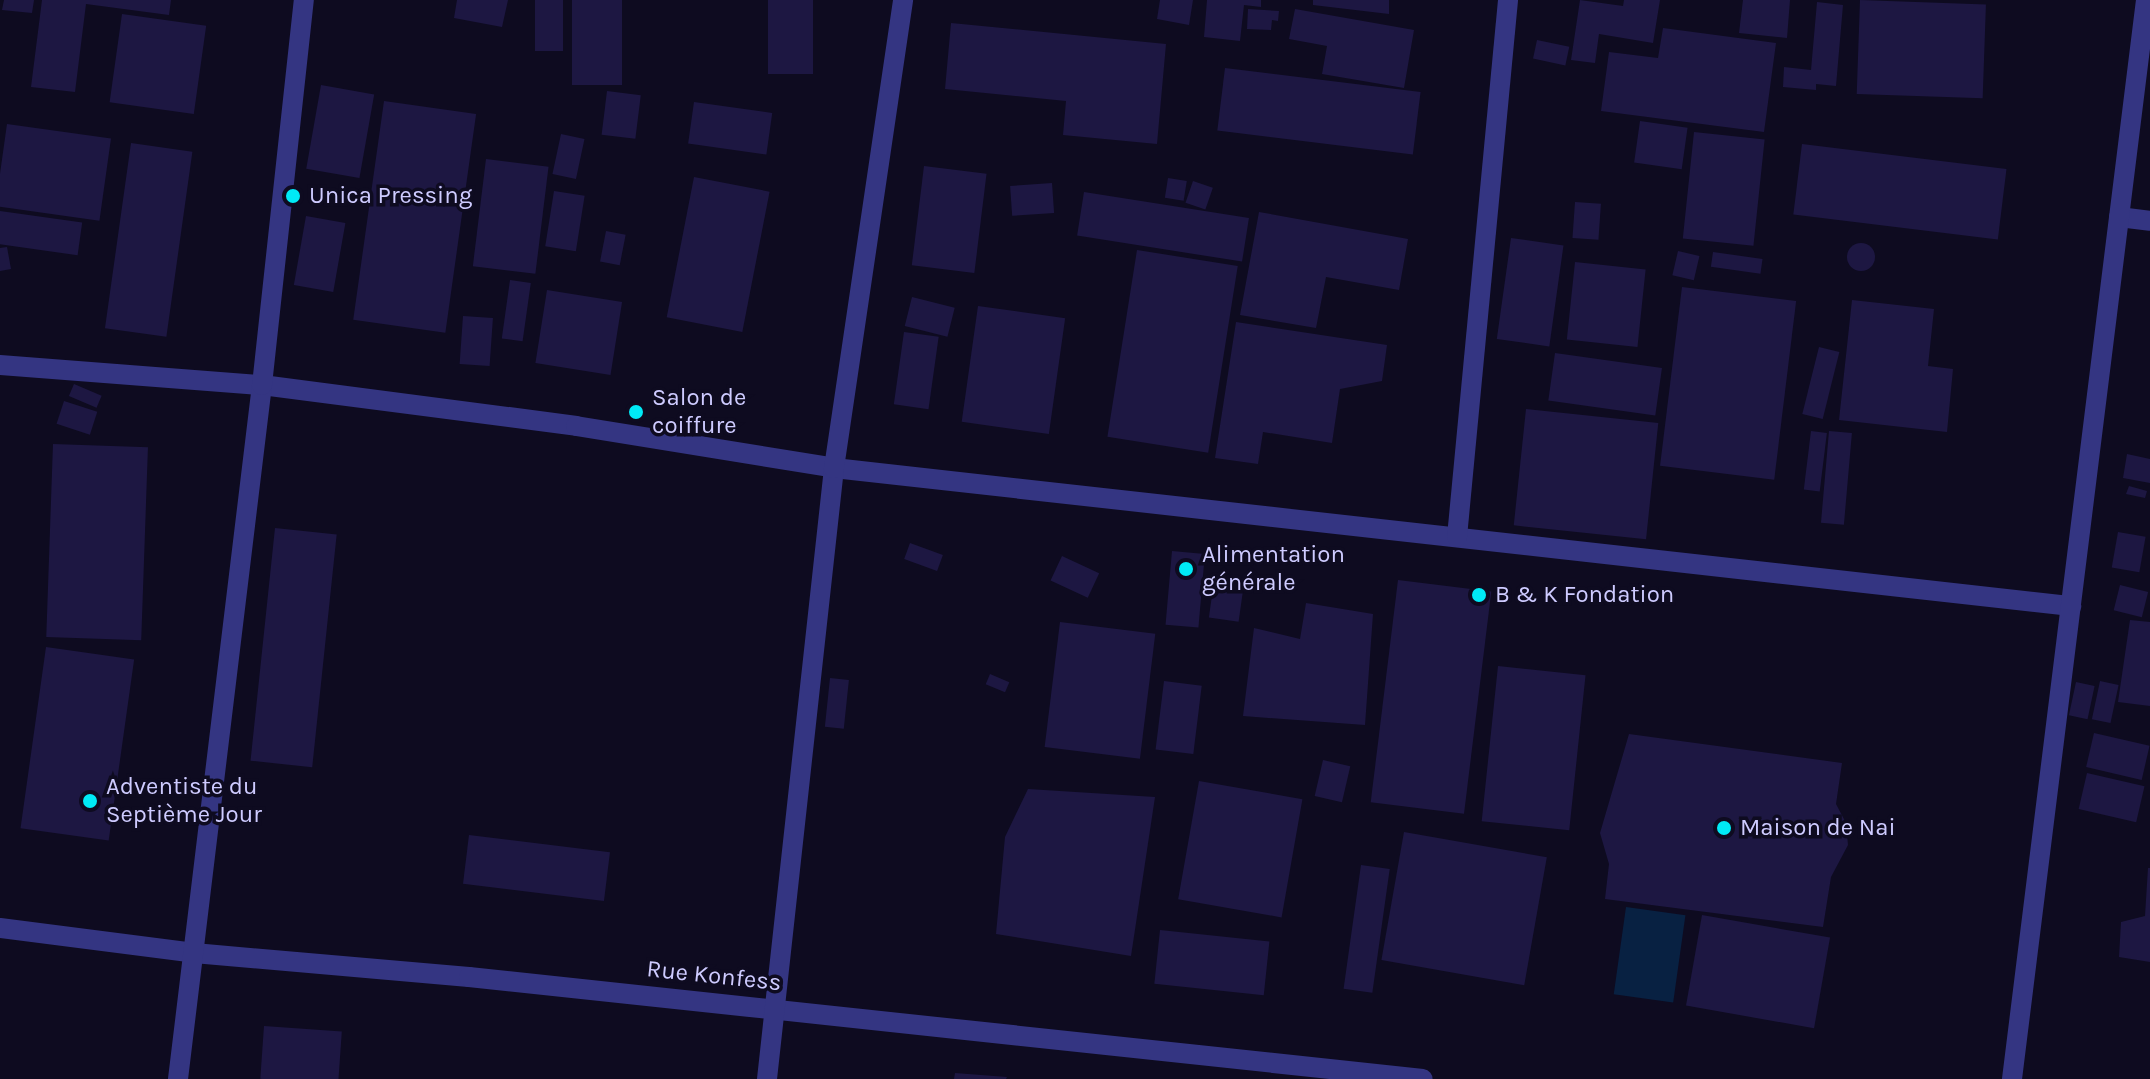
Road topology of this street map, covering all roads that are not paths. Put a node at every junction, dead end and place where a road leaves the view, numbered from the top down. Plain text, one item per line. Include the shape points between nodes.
1 (304, 0) edge
2 (903, 0) edge
3 (1508, 0) edge
4 (2146, 0) edge
5 (2119, 217) junction
6 (2150, 221) edge
7 (0, 365) edge
8 (262, 385) junction
9 (834, 468) junction
10 (1457, 537) junction
11 (2071, 606) junction
12 (0, 928) edge
13 (194, 953) junction
14 (776, 1009) junction
15 (1386, 1077) edge
16 (178, 1079) edge
17 (767, 1079) edge
18 (1423, 1079) edge
19 (2012, 1079) edge

1 - 8 street
2 - 9 street
3 - 10 street
4 - 5 street
5 - 6 street
5 - 11 street
7 - 8 street
8 - 9 street via 576,426
8 - 13 street
9 - 10 street
9 - 14 street
10 - 11 street
11 - 19 street
12 - 13 street, Rue Konfess
13 - 14 street, Rue Konfess
13 - 16 street
14 - 15 street, Rue Konfess
14 - 17 street
15 - 18 street, Rue Konfess

